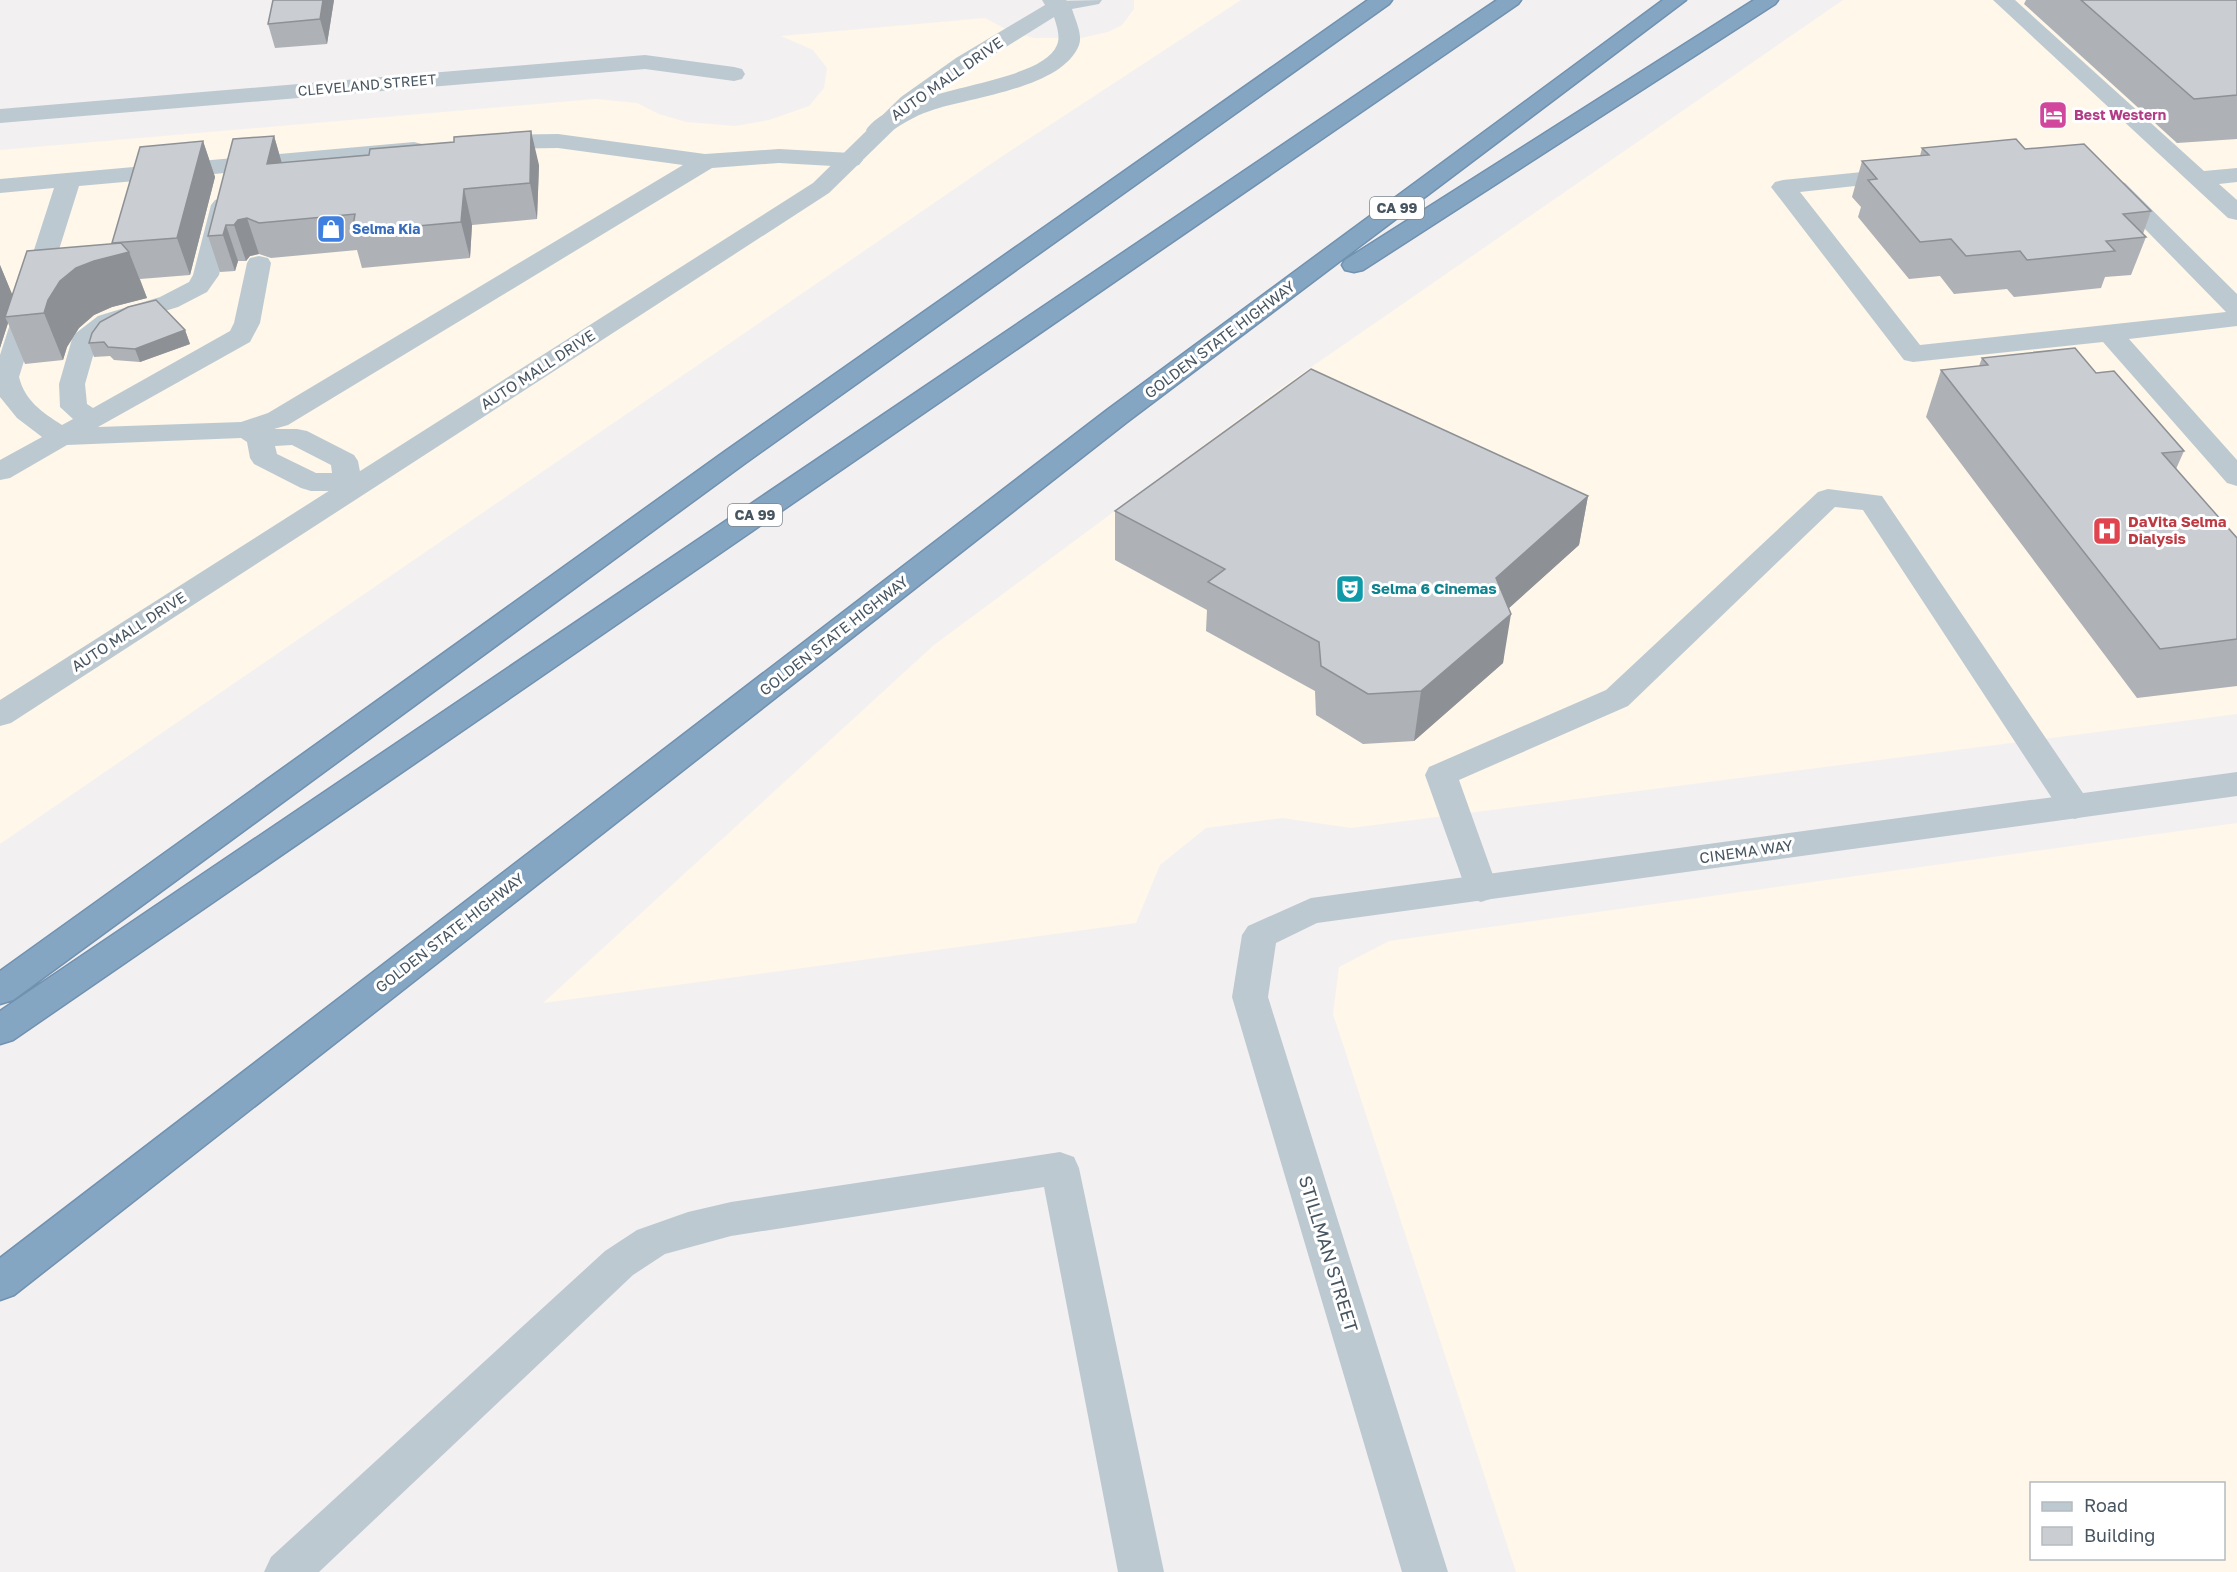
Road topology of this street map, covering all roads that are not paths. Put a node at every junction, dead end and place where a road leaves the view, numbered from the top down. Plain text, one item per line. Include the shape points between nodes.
1 (1092, 0) edge
2 (1382, 0) edge
3 (1511, 0) edge
4 (1676, 0) edge
5 (1768, 0) edge
6 (2003, 0) edge
7 (1056, 2) edge
8 (734, 74) dead end
9 (0, 116) edge
10 (876, 131) junction
11 (472, 144) edge
12 (438, 147) edge
13 (851, 160) junction
14 (706, 161) junction
15 (232, 165) junction
16 (1923, 173) edge
17 (2099, 173) edge
18 (2237, 175) edge
19 (69, 179) junction
20 (2199, 179) junction
21 (0, 186) edge
22 (2237, 213) edge
23 (259, 263) edge
24 (2237, 308) edge
25 (2237, 318) edge
26 (2110, 334) junction
27 (1117, 416) junction
28 (92, 420) junction
29 (252, 434) junction
30 (61, 437) junction
31 (0, 472) edge
32 (2237, 477) edge
33 (352, 484) junction
34 (0, 715) edge
35 (2237, 784) edge
36 (2075, 807) junction
37 (1481, 889) junction
38 (1260, 935) joint
39 (0, 990) edge
40 (0, 1030) edge
41 (0, 1282) edge
42 (287, 1572) edge
43 (1142, 1572) edge
44 (1425, 1572) edge

1 - 7 street
2 - 39 highway via 734,458
3 - 40 highway, CA 99
4 - 27 highway, GOLDEN STATE HIGHWAY / CA 99
5 - 27 highway
6 - 20 street
7 - 10 street, AUTO MALL DRIVE via 910,101
7 - 10 street via 1068,42 1056,60 1002,85 923,106
8 - 9 street, CLEVELAND STREET via 645,62
10 - 13 street, AUTO MALL DRIVE
11 - 14 street via 558,141
12 - 15 street
13 - 14 street via 779,156
13 - 33 street, AUTO MALL DRIVE via 821,188
14 - 29 street
15 - 19 street
15 - 28 street via 203,281 180,298 107,321 85,339 71,393 74,406
16 - 26 street via 1783,187 1913,354
17 - 24 street
18 - 20 street
19 - 21 street
19 - 30 street via 6,377 20,406
20 - 22 street
23 - 28 street via 241,336
25 - 26 street
26 - 32 street
27 - 41 highway, GOLDEN STATE HIGHWAY / CA 99
28 - 30 street
29 - 30 street
29 - 33 street via 264,458 311,482
30 - 31 street
33 - 34 street, AUTO MALL DRIVE
35 - 36 street, CINEMA WAY
36 - 37 street, CINEMA WAY
36 - 37 street via 1872,502 1828,498 1617,698 1441,775
37 - 38 street, CINEMA WAY via 1311,911
38 - 44 street, STILLMAN STREET via 1250,997
42 - 43 street via 619,1263 651,1242 731,1219 1060,1168

